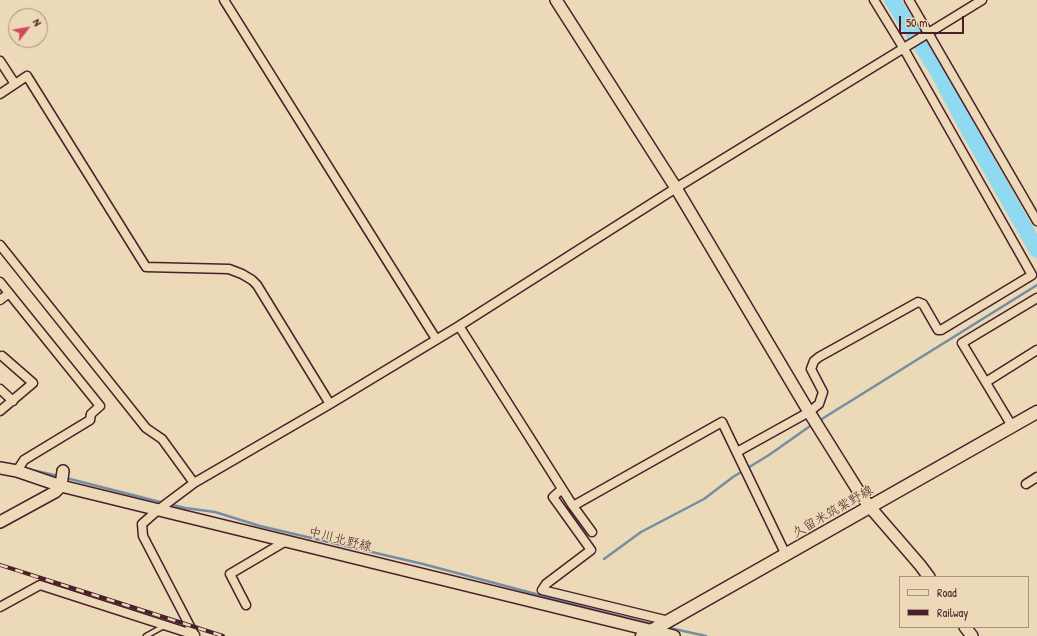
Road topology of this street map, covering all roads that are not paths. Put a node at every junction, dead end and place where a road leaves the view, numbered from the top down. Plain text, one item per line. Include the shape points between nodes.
1 (224, 0) edge
2 (556, 0) edge
3 (874, 0) edge
4 (909, 0) edge
5 (982, 0) edge
6 (928, 34) junction
7 (905, 48) junction
8 (0, 61) edge
9 (16, 84) junction
10 (0, 94) edge
11 (676, 188) junction
12 (1037, 222) edge
13 (0, 245) edge
14 (0, 282) edge
15 (10, 293) junction
16 (1037, 298) edge
17 (0, 300) edge
18 (458, 326) junction
19 (436, 339) junction
20 (1037, 350) edge
21 (2, 356) dead end
22 (986, 382) junction
23 (0, 389) edge
24 (13, 401) junction
25 (330, 404) junction
26 (0, 411) edge
27 (809, 412) junction
28 (1037, 412) edge
29 (1012, 426) junction
30 (737, 452) junction
31 (0, 468) edge
32 (16, 471) junction
33 (1037, 477) edge
34 (62, 480) junction
35 (194, 483) junction
36 (1026, 484) dead end
37 (562, 489) junction
38 (572, 506) junction
39 (869, 506) junction
40 (161, 508) junction
41 (0, 522) edge
42 (592, 532) dead end
43 (286, 541) junction
44 (786, 555) junction
45 (928, 576) edge
46 (246, 605) dead end
47 (0, 607) edge
48 (667, 623) junction
49 (164, 626) junction
50 (966, 628) edge
51 (647, 633) edge
52 (146, 636) edge
53 (195, 636) edge
54 (674, 636) edge
55 (972, 636) edge

1 - 19 street
2 - 11 street
3 - 7 street
4 - 6 street
5 - 6 street
6 - 7 street
6 - 12 street
7 - 11 street
7 - 27 street via 1032,275 941,330 938,330 923,304 918,302 819,357 811,369 823,392 822,399
8 - 9 street
9 - 10 street
9 - 25 street via 27,76 146,267 229,269 252,280 258,285
11 - 18 street
11 - 27 street
13 - 35 street via 146,428 162,439
14 - 15 street
15 - 17 street
15 - 32 street via 100,406 91,414 90,420 24,460
16 - 22 street via 962,343
18 - 19 street
18 - 37 street
19 - 25 street
20 - 22 street
21 - 24 street via 32,383
22 - 29 street
23 - 24 street
24 - 26 street
25 - 35 street
27 - 30 street
27 - 39 street
28 - 29 main road, 久留米筑紫野線
29 - 39 main road, 久留米筑紫野線
30 - 38 street via 722,422
30 - 44 street
31 - 32 street, 中川北野線
32 - 34 street, 中川北野線
33 - 36 street
34 - 40 street, 中川北野線
34 - 41 street via 55,492
35 - 40 street
37 - 38 street
37 - 48 street via 553,497 591,550 546,584 542,590
38 - 42 street
39 - 44 main road, 久留米筑紫野線
39 - 45 street
40 - 43 street, 中川北野線
40 - 53 street via 142,524 143,536
43 - 46 street via 230,574
43 - 51 street, 中川北野線
44 - 48 main road, 久留米筑紫野線
47 - 49 street via 40,585
48 - 51 main road, 久留米筑紫野線
49 - 52 lane
49 - 53 street
50 - 55 street
51 - 54 street, 中川北野線

